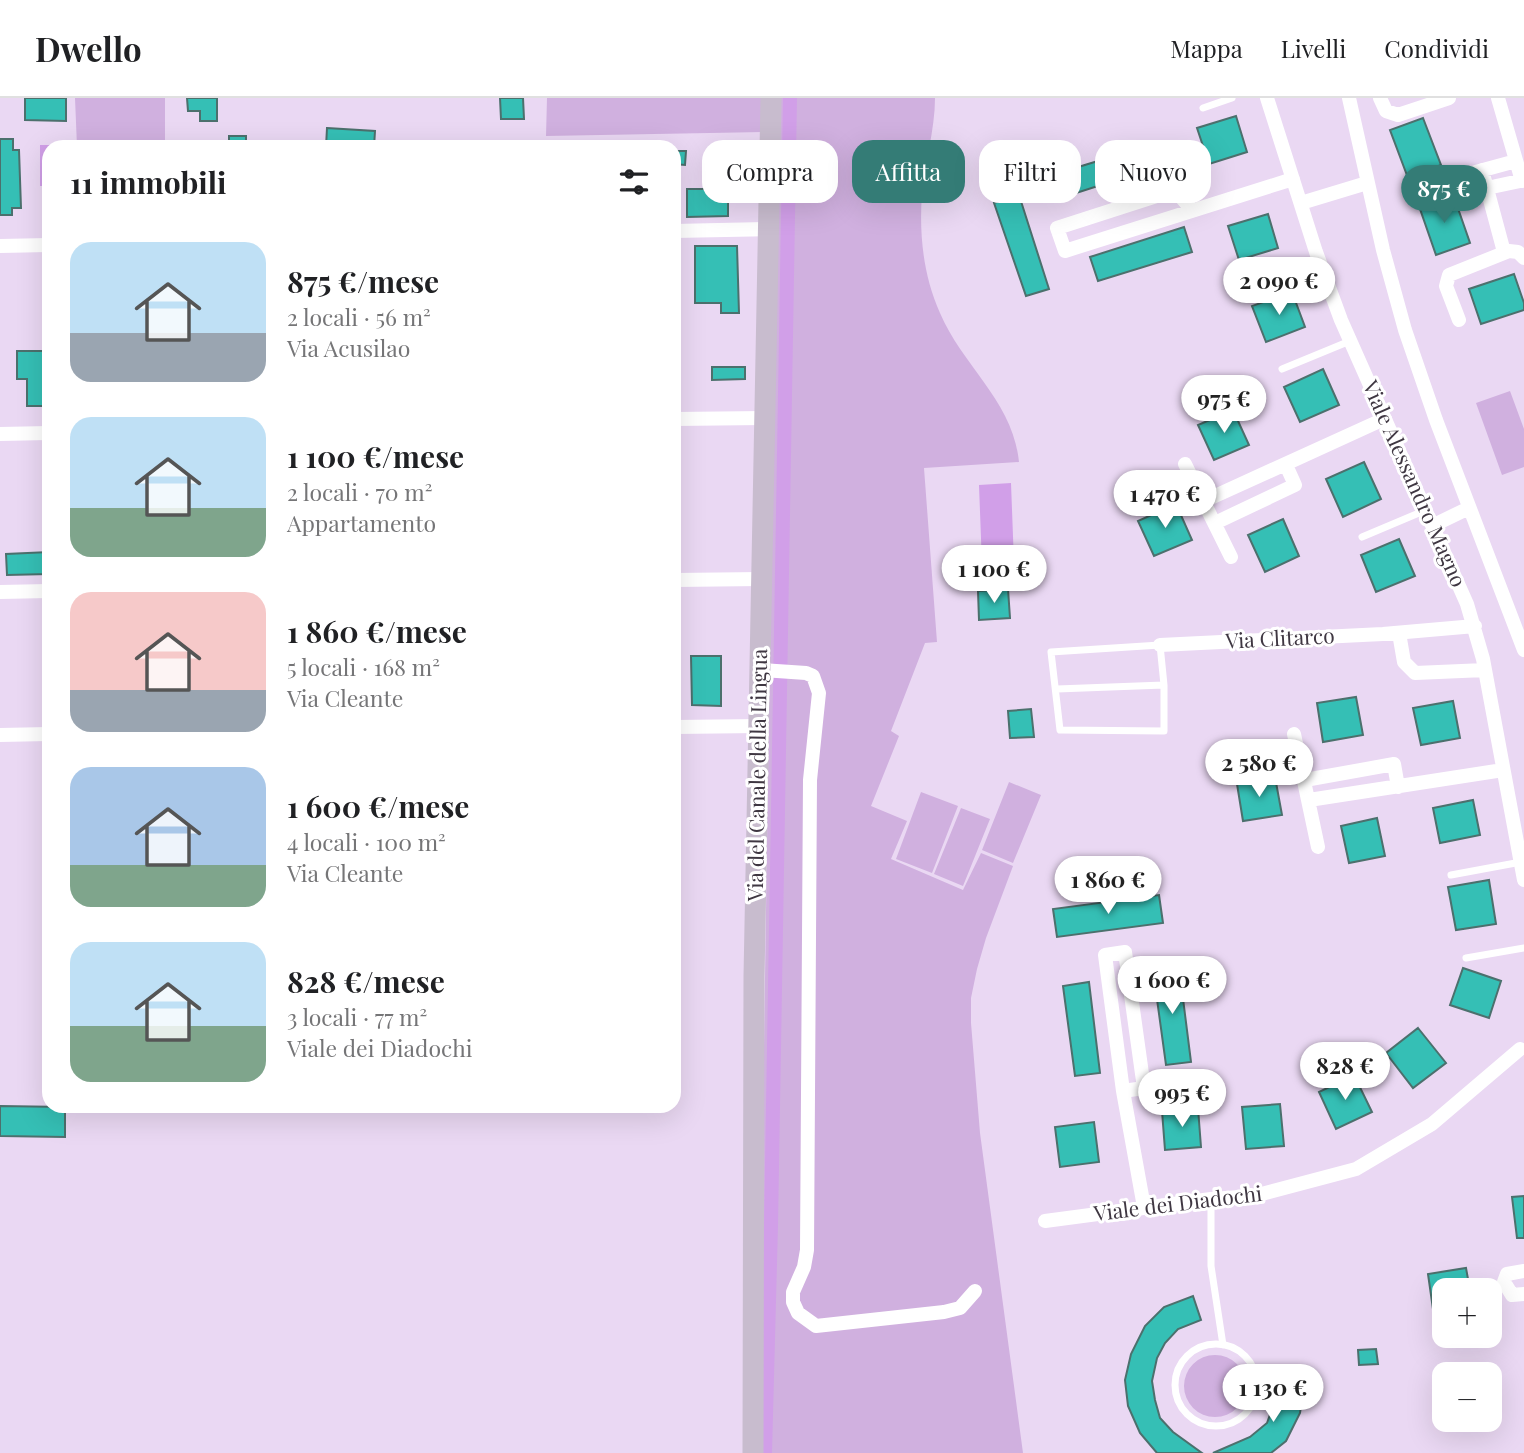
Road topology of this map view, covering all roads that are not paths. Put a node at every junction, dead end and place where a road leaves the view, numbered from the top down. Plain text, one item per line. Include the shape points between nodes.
1 (771, 98) edge
2 (1232, 98) edge
3 (1267, 98) edge
4 (1349, 98) edge
5 (1380, 98) edge
6 (1449, 98) edge
7 (1498, 98) edge
8 (1203, 108) dead end
9 (1516, 161) junction
10 (1482, 170) junction
11 (1293, 179) junction
12 (1523, 181) edge
13 (1367, 183) junction
14 (1427, 185) dead end
15 (1487, 188) junction
16 (1301, 203) junction
17 (1192, 210) junction
18 (770, 229) junction
19 (681, 231) edge
20 (42, 245) edge
21 (0, 246) edge
22 (1504, 252) junction
23 (1524, 258) edge
24 (1321, 266) junction
25 (1252, 286) dead end
26 (1460, 320) dead end
27 (1350, 341) junction
28 (1282, 369) dead end
29 (766, 418) junction
30 (681, 419) edge
31 (1384, 419) junction
32 (42, 433) edge
33 (0, 434) edge
34 (1185, 464) dead end
35 (1286, 466) junction
36 (1204, 501) junction
37 (1469, 508) junction
38 (1426, 510) junction
39 (1215, 523) junction
40 (1434, 525) junction
41 (1362, 537) dead end
42 (1231, 557) dead end
43 (762, 579) junction
44 (681, 580) edge
45 (42, 591) edge
46 (0, 592) edge
47 (1518, 616) edge
48 (1475, 626) junction
49 (1399, 633) junction
50 (1160, 645) junction
51 (1524, 650) edge
52 (1485, 670) junction
53 (767, 671) junction
54 (1164, 685) junction
55 (1057, 690) junction
56 (759, 726) junction
57 (681, 727) edge
58 (42, 734) edge
59 (1294, 734) dead end
60 (0, 735) edge
61 (1503, 770) junction
62 (1305, 780) junction
63 (1398, 787) junction
64 (1309, 800) junction
65 (1520, 839) edge
66 (1318, 847) dead end
67 (1521, 862) junction
68 (1451, 875) dead end
69 (1524, 880) edge
70 (1524, 948) edge
71 (1466, 958) dead end
72 (1523, 1047) edge
73 (1123, 1091) junction
74 (1211, 1199) junction
75 (1144, 1207) junction
76 (1045, 1221) dead end
77 (1524, 1271) edge
78 (975, 1291) dead end
79 (1524, 1294) edge
80 (1223, 1345) junction
81 (753, 1453) edge

1 - 18 street, Via del Canale della Lingua
2 - 8 lane
3 - 11 street, Viale Alessandro Magno
4 - 13 street, Viale Alessandro Magno
5 - 6 street via 1386,111 1398,115
7 - 9 street
9 - 10 street
9 - 12 street
10 - 14 street
10 - 15 street
11 - 16 street, Viale Alessandro Magno
11 - 17 street
12 - 15 street
13 - 16 street
13 - 37 street, Viale Alessandro Magno via 1409,342
15 - 22 street
16 - 24 street, Viale Alessandro Magno
17 - 17 street via 1065,251 1057,228 1175,190
18 - 19 street
18 - 29 street, Via del Canale della Lingua
20 - 21 street
22 - 23 street via 1515,250
22 - 26 street via 1447,278 1447,290
24 - 25 lane
24 - 27 street, Viale Alessandro Magno
27 - 28 lane
27 - 31 street, Viale Alessandro Magno
29 - 30 street
29 - 43 street, Via del Canale della Lingua
31 - 35 street
31 - 38 street, Viale Alessandro Magno
32 - 33 street
34 - 36 street
35 - 36 street
35 - 39 street via 1295,485
36 - 39 street
37 - 40 street
37 - 47 street, Viale Alessandro Magno
38 - 40 street, Viale Alessandro Magno
38 - 41 lane
39 - 42 street
40 - 48 street, Viale Alessandro Magno
43 - 44 street
43 - 53 street, Via del Canale della Lingua
45 - 46 street
47 - 51 street, Viale Alessandro Magno
48 - 49 street, Via Clitarco
48 - 52 street, Viale Alessandro Magno
49 - 50 street, Via Clitarco
49 - 52 street via 1404,662 1415,673
50 - 54 lane, Via Clitarco
50 - 55 lane, Via Clitarco via 1051,652
52 - 61 street, Viale Alessandro Magno
53 - 56 street, Via del Canale della Lingua
53 - 78 street via 813,676 819,694 810,780 807,1250 793,1302 798,1313 816,1326 944,1312 960,1308
54 - 55 lane
54 - 55 lane, Via Clitarco via 1164,731 1060,730
56 - 57 street
56 - 81 street, Via del Canale della Lingua
58 - 60 street
59 - 62 street
61 - 63 street
61 - 65 street, Viale Alessandro Magno
62 - 63 street via 1394,764
62 - 64 street
63 - 64 street
64 - 66 street
65 - 67 street, Viale Alessandro Magno
67 - 68 lane
67 - 69 street, Viale Alessandro Magno
70 - 71 lane
72 - 74 street, Viale dei Diadochi via 1432,1124 1356,1169 1254,1196
73 - 73 street via 1144,1088 1125,952 1105,955
73 - 75 street
74 - 75 street, Viale dei Diadochi
74 - 80 lane via 1211,1266
75 - 76 street, Viale dei Diadochi
77 - 79 street via 1507,1274 1504,1282 1512,1295
80 - 80 lane via 1193,1352 1182,1363 1175,1385 1187,1413 1214,1426 1231,1423 1245,1413 1257,1386 1245,1356

